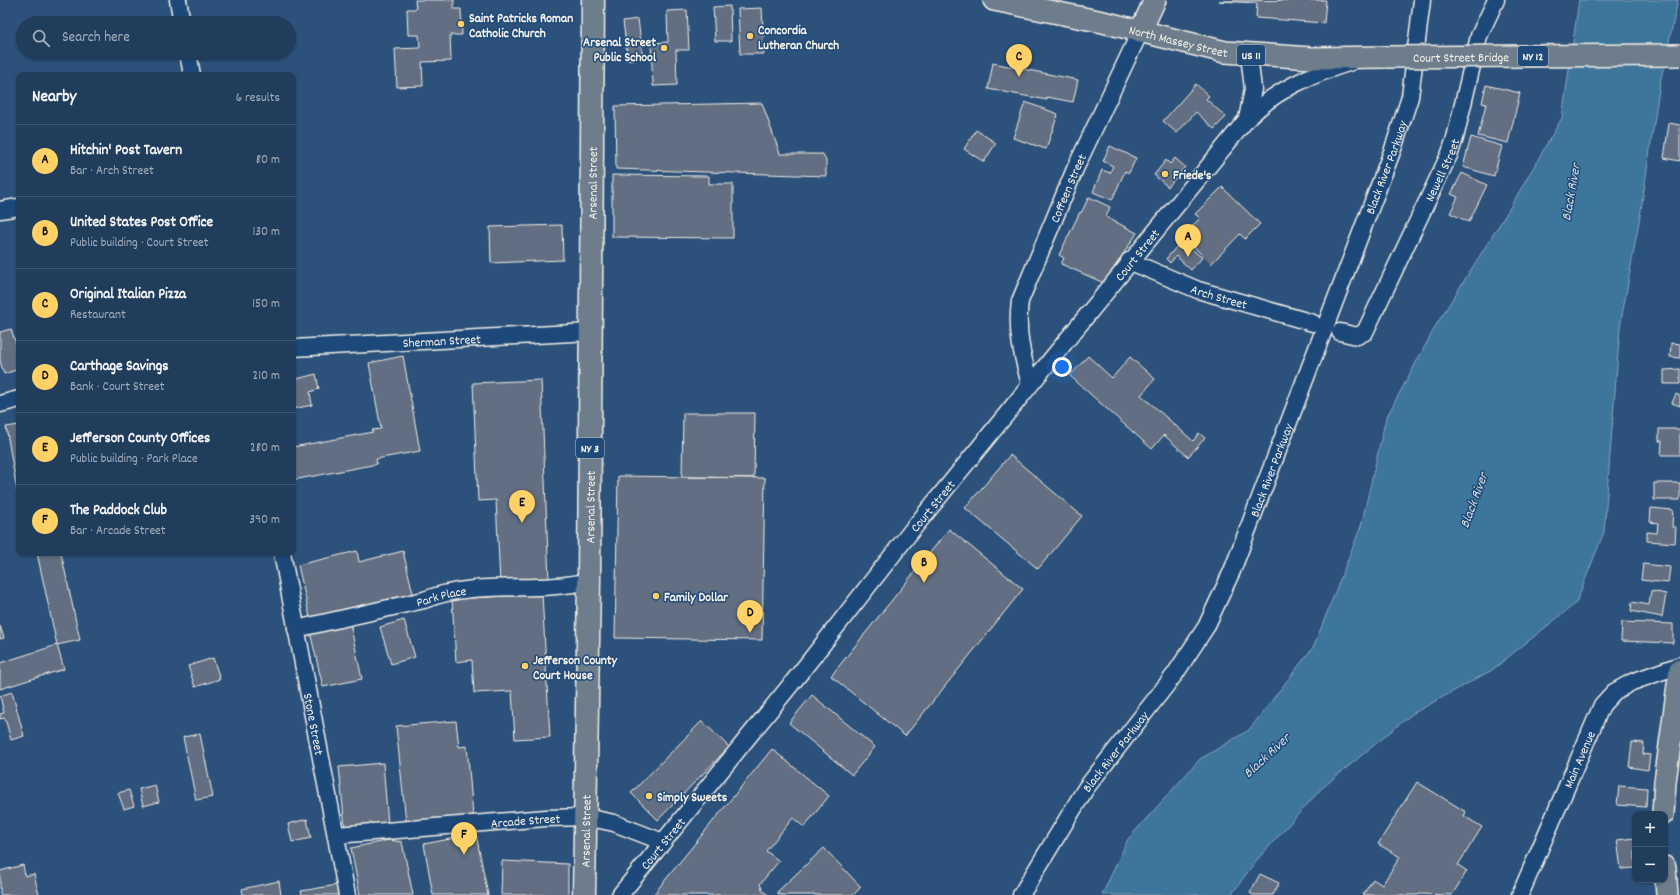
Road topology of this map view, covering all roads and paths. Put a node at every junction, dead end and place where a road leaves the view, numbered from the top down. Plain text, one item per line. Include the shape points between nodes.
1 (178, 0) edge
2 (593, 0) edge
3 (994, 0) edge
4 (1155, 0) edge
5 (1422, 0) edge
6 (1496, 0) edge
7 (181, 16) edge
8 (1140, 32) junction
9 (1249, 55) junction
10 (1680, 55) edge
11 (1365, 57) junction
12 (1386, 57) joint
13 (189, 60) edge
14 (191, 72) edge
15 (1247, 119) junction
16 (16, 207) edge
17 (0, 210) edge
18 (1130, 261) junction
19 (1313, 323) dead end
20 (591, 332) junction
21 (1340, 332) dead end
22 (296, 348) edge
23 (1030, 384) junction
24 (16, 400) edge
25 (0, 404) edge
26 (283, 556) edge
27 (589, 581) junction
28 (296, 629) junction
29 (1679, 676) edge
30 (1663, 811) edge
31 (586, 816) junction
32 (336, 836) junction
33 (663, 842) junction
34 (1666, 883) edge
35 (347, 895) edge
36 (584, 895) edge
37 (620, 895) edge
38 (1021, 895) edge
39 (1520, 895) edge
40 (1667, 895) edge

1 - 7 street
2 - 20 highway, Arsenal Street / NY 3
3 - 8 main road, North Massey Street / US 11
4 - 8 main road, Coffeen Street
5 - 38 street, Black River Parkway via 1410,97 1390,156 1232,571 1206,627 1175,674 1086,788
6 - 21 street, Newell Street via 1479,36 1450,153 1365,332 1357,336
8 - 9 main road, North Massey Street / US 11 via 1225,52
8 - 23 street, Coffeen Street via 1075,169 1020,301 1017,321 1021,352
9 - 11 main road, North Massey Street / US 11
9 - 15 street, Court Street via 1253,89
10 - 12 main road, Court Street Bridge / NY 12, bridge
11 - 12 main road, US 11
11 - 15 street, Court Street via 1318,72 1295,83 1258,108
13 - 14 street
15 - 18 street, Court Street
16 - 17 street
18 - 19 street, Arch Street via 1198,290
18 - 23 street, Court Street
20 - 22 street, Sherman Street
20 - 27 highway, Arsenal Street / NY 3
23 - 33 street, Court Street
24 - 25 street
26 - 28 street, Stone Street
27 - 28 street, Park Place via 570,586 479,588 441,593 424,600
27 - 31 highway, Arsenal Street / NY 3
28 - 32 street, Stone Street
29 - 30 main road
29 - 39 street, Main Avenue via 1632,682 1614,692 1602,705
31 - 32 street, Arcade Street
31 - 33 street, Arcade Street via 614,823
31 - 36 highway, Arsenal Street / NY 3
32 - 35 street, Stone Street
33 - 37 street, Court Street
34 - 40 main road

